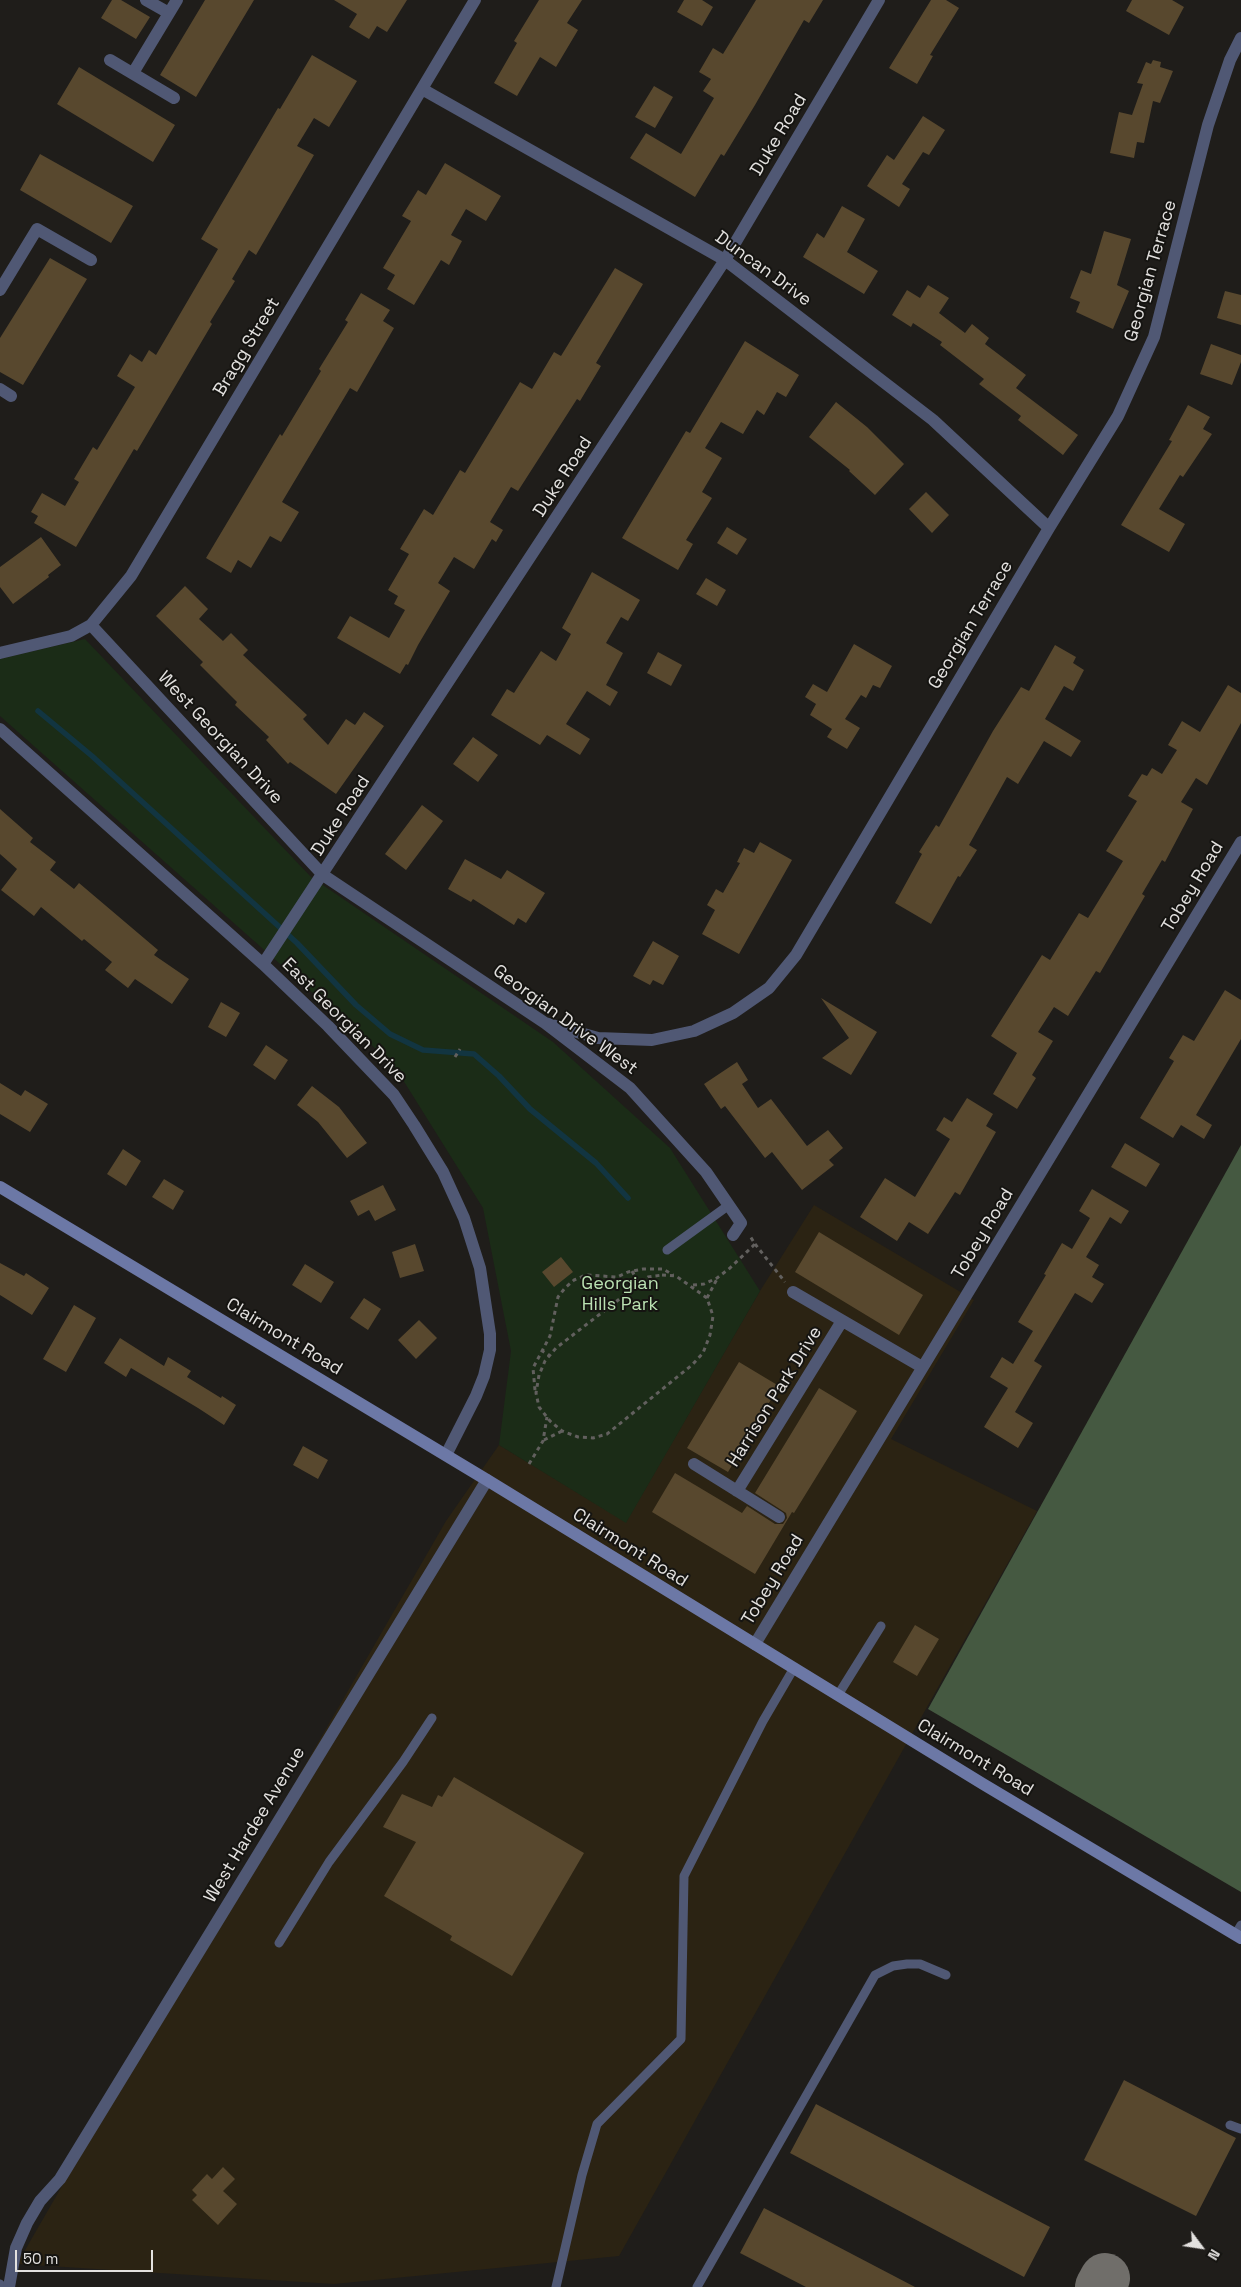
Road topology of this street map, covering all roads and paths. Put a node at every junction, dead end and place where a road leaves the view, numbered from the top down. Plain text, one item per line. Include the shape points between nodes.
1 (146, 0) edge
2 (177, 0) edge
3 (475, 0) edge
4 (879, 0) edge
5 (168, 13) junction
6 (1241, 38) edge
7 (110, 60) dead end
8 (133, 73) junction
9 (422, 89) junction
10 (174, 98) dead end
11 (92, 260) dead end
12 (725, 260) junction
13 (0, 290) edge
14 (0, 389) edge
15 (11, 396) dead end
16 (1049, 528) junction
17 (91, 625) junction
18 (0, 653) edge
19 (0, 729) edge
20 (1241, 842) edge
21 (323, 875) junction
22 (263, 964) junction
23 (545, 1023) junction
24 (460, 1049) dead end
25 (455, 1056) dead end
26 (0, 1187) edge
27 (729, 1205) junction
28 (741, 1222) junction
29 (734, 1235) dead end
30 (755, 1244) junction
31 (668, 1250) dead end
32 (632, 1271) junction
33 (676, 1276) junction
34 (718, 1278) junction
35 (639, 1284) junction
36 (692, 1285) junction
37 (793, 1292) joint
38 (707, 1298) junction
39 (842, 1321) junction
40 (542, 1350) junction
41 (550, 1356) junction
42 (922, 1367) junction
43 (536, 1393) junction
44 (547, 1416) junction
45 (562, 1431) junction
46 (543, 1440) junction
47 (446, 1455) junction
48 (529, 1464) dead end
49 (694, 1464) dead end
50 (487, 1480) junction
51 (737, 1491) junction
52 (779, 1517) dead end
53 (881, 1626) dead end
54 (754, 1644) junction
55 (794, 1668) junction
56 (838, 1695) junction
57 (432, 1718) dead end
58 (1239, 1933) edge
59 (279, 1942) dead end
60 (946, 1975) dead end
61 (1230, 2125) dead end
62 (1241, 2128) edge
63 (0, 2284) edge
64 (2, 2287) edge
65 (9, 2287) edge
66 (556, 2287) edge
67 (697, 2287) edge

1 - 5 street
2 - 5 street
3 - 9 street, Bragg Street
4 - 12 street, Duke Road
5 - 8 street
6 - 16 street, Georgian Terrace via 1208,125 1154,337 1118,416
7 - 8 street
8 - 10 street
9 - 12 street, Duncan Drive
9 - 17 street, Bragg Street via 131,576
11 - 13 street via 37,230
12 - 16 street, Duncan Drive via 933,420
12 - 21 street, Duke Road
14 - 15 street
16 - 23 street, Georgian Terrace via 796,955 769,988 726,1017 694,1031 652,1040 598,1038
17 - 18 street, Bragg Street via 71,636
17 - 21 street, West Georgian Drive
19 - 22 street, East Georgian Drive
20 - 42 street, Tobey Road
21 - 22 street, Duke Road
21 - 23 street, Georgian Drive West
22 - 47 street, East Georgian Drive via 394,1095 443,1172 464,1218 480,1268 490,1350 476,1396
23 - 27 street, Georgian Drive West via 630,1088 706,1172
24 - 25 path
26 - 47 main road, Clairmont Road
27 - 28 street, Georgian Drive West
27 - 31 lane
28 - 29 street
28 - 30 path
30 - 34 path
30 - 37 path
32 - 33 path via 663,1269
32 - 35 path
32 - 40 path via 617,1277 586,1275 574,1280 558,1297 554,1326
33 - 35 path via 648,1278
33 - 36 path
34 - 36 path
34 - 38 path
35 - 41 path
36 - 38 path
37 - 39 street, Harrison Park Drive
38 - 45 path via 713,1316 710,1335 703,1353 692,1365 608,1434 593,1438
39 - 42 street, Harrison Park Drive
39 - 51 street, Harrison Park Drive
40 - 41 path
40 - 43 path via 533,1368
41 - 43 path via 539,1375
42 - 54 street, Tobey Road
43 - 44 path
44 - 45 path
44 - 46 path
45 - 46 path
46 - 48 path
47 - 50 main road, Clairmont Road
49 - 51 street, Harrison Park Drive
50 - 54 main road, Clairmont Road
50 - 65 street, West Hardee Avenue via 60,2179 27,2223 16,2248
51 - 52 street, Harrison Park Drive
53 - 56 lane
54 - 55 main road, Clairmont Road
55 - 56 main road, Clairmont Road
55 - 66 lane via 763,1721 684,1876 681,2039 597,2124
56 - 58 main road, Clairmont Road
57 - 59 lane via 329,1862
60 - 67 lane via 920,1964 907,1964 893,1966 875,1975
61 - 62 lane
63 - 64 lane

